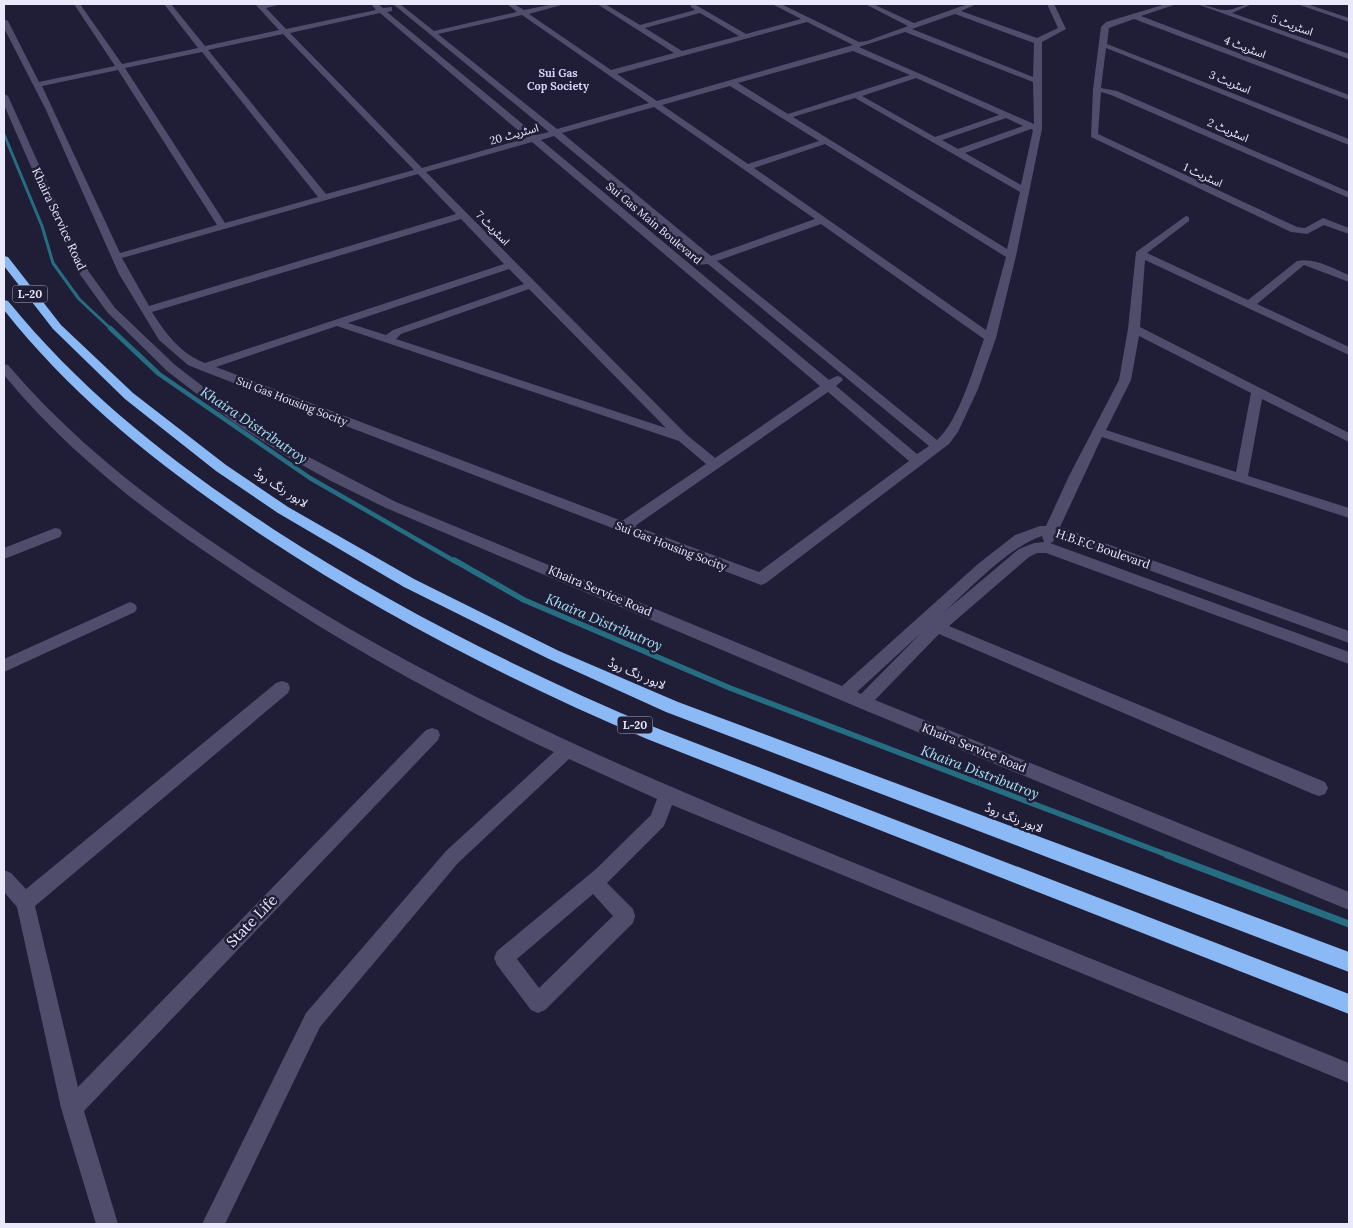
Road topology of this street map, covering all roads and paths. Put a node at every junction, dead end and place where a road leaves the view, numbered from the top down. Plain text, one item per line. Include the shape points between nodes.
1 (77, 4) edge
2 (167, 4) edge
3 (279, 4) edge
4 (411, 4) edge
5 (510, 4) edge
6 (562, 4) edge
7 (600, 4) edge
8 (690, 4) edge
9 (776, 4) edge
10 (868, 4) edge
11 (974, 4) edge
12 (1051, 4) edge
13 (1173, 4) edge
14 (1200, 4) edge
15 (1250, 4) edge
16 (1301, 4) edge
17 (260, 5) edge
18 (397, 5) edge
19 (378, 7) edge
20 (959, 7) edge
21 (701, 10) junction
22 (522, 12) junction
23 (1225, 13) junction
24 (1134, 16) junction
25 (4, 20) edge
26 (807, 20) junction
27 (1349, 20) edge
28 (914, 26) junction
29 (638, 28) junction
30 (904, 30) junction
31 (283, 32) junction
32 (433, 33) junction
33 (746, 37) junction
34 (1037, 41) junction
35 (1102, 45) junction
36 (856, 46) junction
37 (204, 48) junction
38 (681, 54) junction
39 (1349, 56) edge
40 (462, 57) junction
41 (444, 62) junction
42 (120, 67) junction
43 (610, 73) junction
44 (916, 76) junction
45 (1037, 81) junction
46 (732, 83) junction
47 (36, 86) junction
48 (1097, 89) junction
49 (4, 96) edge
50 (857, 96) junction
51 (1349, 98) edge
52 (656, 105) junction
53 (1007, 115) junction
54 (786, 117) junction
55 (1035, 127) junction
56 (556, 134) junction
57 (535, 139) junction
58 (934, 140) junction
59 (826, 141) junction
60 (1349, 142) edge
61 (957, 153) junction
62 (747, 167) junction
63 (422, 172) junction
64 (1025, 191) junction
65 (1349, 195) edge
66 (325, 199) junction
67 (464, 215) junction
68 (1186, 219) dead end
69 (822, 220) junction
70 (223, 227) junction
71 (1349, 231) edge
72 (1140, 254) junction
73 (1011, 256) junction
74 (116, 257) junction
75 (4, 259) edge
76 (708, 260) junction
77 (511, 265) junction
78 (687, 268) junction
79 (1349, 279) edge
80 (531, 285) junction
81 (4, 303) edge
82 (1250, 305) junction
83 (146, 310) junction
84 (338, 323) junction
85 (1134, 329) junction
86 (990, 338) junction
87 (389, 339) junction
88 (1349, 351) edge
89 (204, 367) junction
90 (4, 368) edge
91 (847, 374) junction
92 (828, 385) junction
93 (1257, 392) junction
94 (1099, 432) junction
95 (683, 438) junction
96 (1349, 438) edge
97 (937, 446) junction
98 (917, 461) junction
99 (714, 464) junction
100 (1241, 478) junction
101 (1349, 513) edge
102 (623, 527) junction
103 (1050, 531) junction
104 (55, 533) dead end
105 (1045, 547) junction
106 (4, 554) edge
107 (130, 608) dead end
108 (937, 628) junction
109 (1349, 637) edge
110 (1349, 658) edge
111 (4, 666) edge
112 (282, 688) dead end
113 (844, 694) junction
114 (863, 702) junction
115 (432, 735) dead end
116 (566, 751) junction
117 (1319, 788) dead end
118 (667, 796) junction
119 (4, 879) edge
120 (594, 882) junction
121 (1349, 900) edge
122 (25, 902) junction
123 (1349, 962) edge
124 (1349, 1004) edge
125 (1349, 1073) edge
126 (72, 1108) junction
127 (107, 1224) edge
128 (213, 1224) edge

1 - 42 street
2 - 37 street
3 - 17 street
4 - 18 street
5 - 22 street
6 - 22 street
7 - 29 street
8 - 21 street
9 - 26 street
10 - 28 street
11 - 20 street, اسٹریٹ 20
12 - 34 street via 1062,29
13 - 24 street
14 - 23 street, اسٹریٹ 5
15 - 23 street
16 - 27 street
17 - 31 street, اسٹریٹ 7
18 - 19 street
18 - 32 street, Sui Gas Main Boulevard
19 - 31 street
19 - 41 street, Sui Gas Main Boulevard
20 - 28 street, اسٹریٹ 20
20 - 34 street
21 - 29 street
21 - 33 street
22 - 32 street
22 - 43 street
23 - 39 street, اسٹریٹ 5
24 - 35 street via 1106,25
24 - 51 street, اسٹریٹ 4
25 - 47 street, Sui Gas Housing Socity
26 - 33 street
26 - 36 street
28 - 30 street, اسٹریٹ 20
29 - 38 street
30 - 36 street, اسٹریٹ 20
30 - 45 street
31 - 37 street
31 - 63 street, اسٹریٹ 7
32 - 40 street, Sui Gas Main Boulevard
33 - 38 street
34 - 45 street
35 - 48 street
35 - 60 street, اسٹریٹ 3
36 - 44 street
36 - 46 street, اسٹریٹ 20
37 - 42 street
37 - 66 street
38 - 43 street
40 - 41 street
40 - 56 street, Sui Gas Main Boulevard
41 - 57 street, Sui Gas Main Boulevard
42 - 47 street
42 - 70 street
43 - 52 street
44 - 50 street
44 - 53 street
45 - 55 street
46 - 52 street, اسٹریٹ 20
46 - 54 street
47 - 74 street, Sui Gas Housing Socity via 50,110
48 - 65 street, اسٹریٹ 2 via 1114,93
48 - 71 street, اسٹریٹ 1 via 1094,132 1099,138 1295,230 1306,231 1323,221
49 - 113 street, Khaira Service Road via 75,256 97,292 150,350 240,421 296,456 391,505
50 - 54 street
50 - 58 street
52 - 56 street, اسٹریٹ 20
52 - 62 street
53 - 55 street
53 - 58 street
54 - 59 street
55 - 61 street
55 - 64 street
56 - 57 street, اسٹریٹ 20
56 - 76 street, Sui Gas Main Boulevard
57 - 63 street, اسٹریٹ 20
57 - 78 street, Sui Gas Main Boulevard
58 - 61 street
59 - 62 street
59 - 73 street
61 - 64 street
62 - 69 street
63 - 66 street, اسٹریٹ 20
63 - 67 street, اسٹریٹ 7
64 - 73 street
66 - 70 street, اسٹریٹ 20
67 - 77 street, اسٹریٹ 7
67 - 83 street
68 - 72 street
69 - 76 street
69 - 86 street
70 - 74 street, اسٹریٹ 20
72 - 82 street
72 - 85 street
73 - 86 street
74 - 83 street, Sui Gas Housing Socity
75 - 123 highway, لاہور رنگ روڈ / L-20 via 57,327 129,396 221,468 283,510 416,587 554,655 680,710
76 - 78 street
76 - 91 street, Sui Gas Main Boulevard
77 - 80 street, اسٹریٹ 7
77 - 84 street
78 - 92 street, Sui Gas Main Boulevard
79 - 82 street via 1306,262 1301,263
80 - 87 street via 397,332
80 - 95 street, اسٹریٹ 7
81 - 124 highway, L-20 via 75,384 146,446 210,494 306,558 425,626 520,674 677,743
82 - 88 street
83 - 89 street, Sui Gas Housing Socity via 163,338 192,362
84 - 87 street
84 - 89 street
85 - 93 street
85 - 94 street via 1124,380
86 - 97 street via 962,413 952,432
87 - 95 street
89 - 102 street, Sui Gas Housing Socity
90 - 116 street via 88,454 158,512 214,552 298,608 357,642 464,701
91 - 92 street
91 - 97 street, Sui Gas Main Boulevard
92 - 98 street, Sui Gas Main Boulevard
92 - 99 street
93 - 96 street
93 - 100 street
94 - 100 street
94 - 103 street
95 - 99 street, اسٹریٹ 7
97 - 98 street
98 - 102 street, Sui Gas Housing Socity via 760,579
99 - 102 street
100 - 101 street
103 - 105 street
103 - 109 street, H.B.F.C Boulevard
103 - 113 street, H.B.F.C Boulevard via 1029,534 1005,550
104 - 106 street
105 - 108 street, H.B.F.C Boulevard via 1035,547 1024,553
105 - 110 street, H.B.F.C Boulevard
107 - 111 street
108 - 114 street, H.B.F.C Boulevard
108 - 117 street
112 - 122 street
113 - 114 street, Khaira Service Road
114 - 121 street, Khaira Service Road
115 - 126 street, State Life
116 - 118 street
116 - 128 street via 452,857 313,1020
118 - 120 street via 658,820
118 - 125 street
119 - 122 street
120 - 120 street via 504,958 538,1003 626,916
122 - 126 street
126 - 127 street

